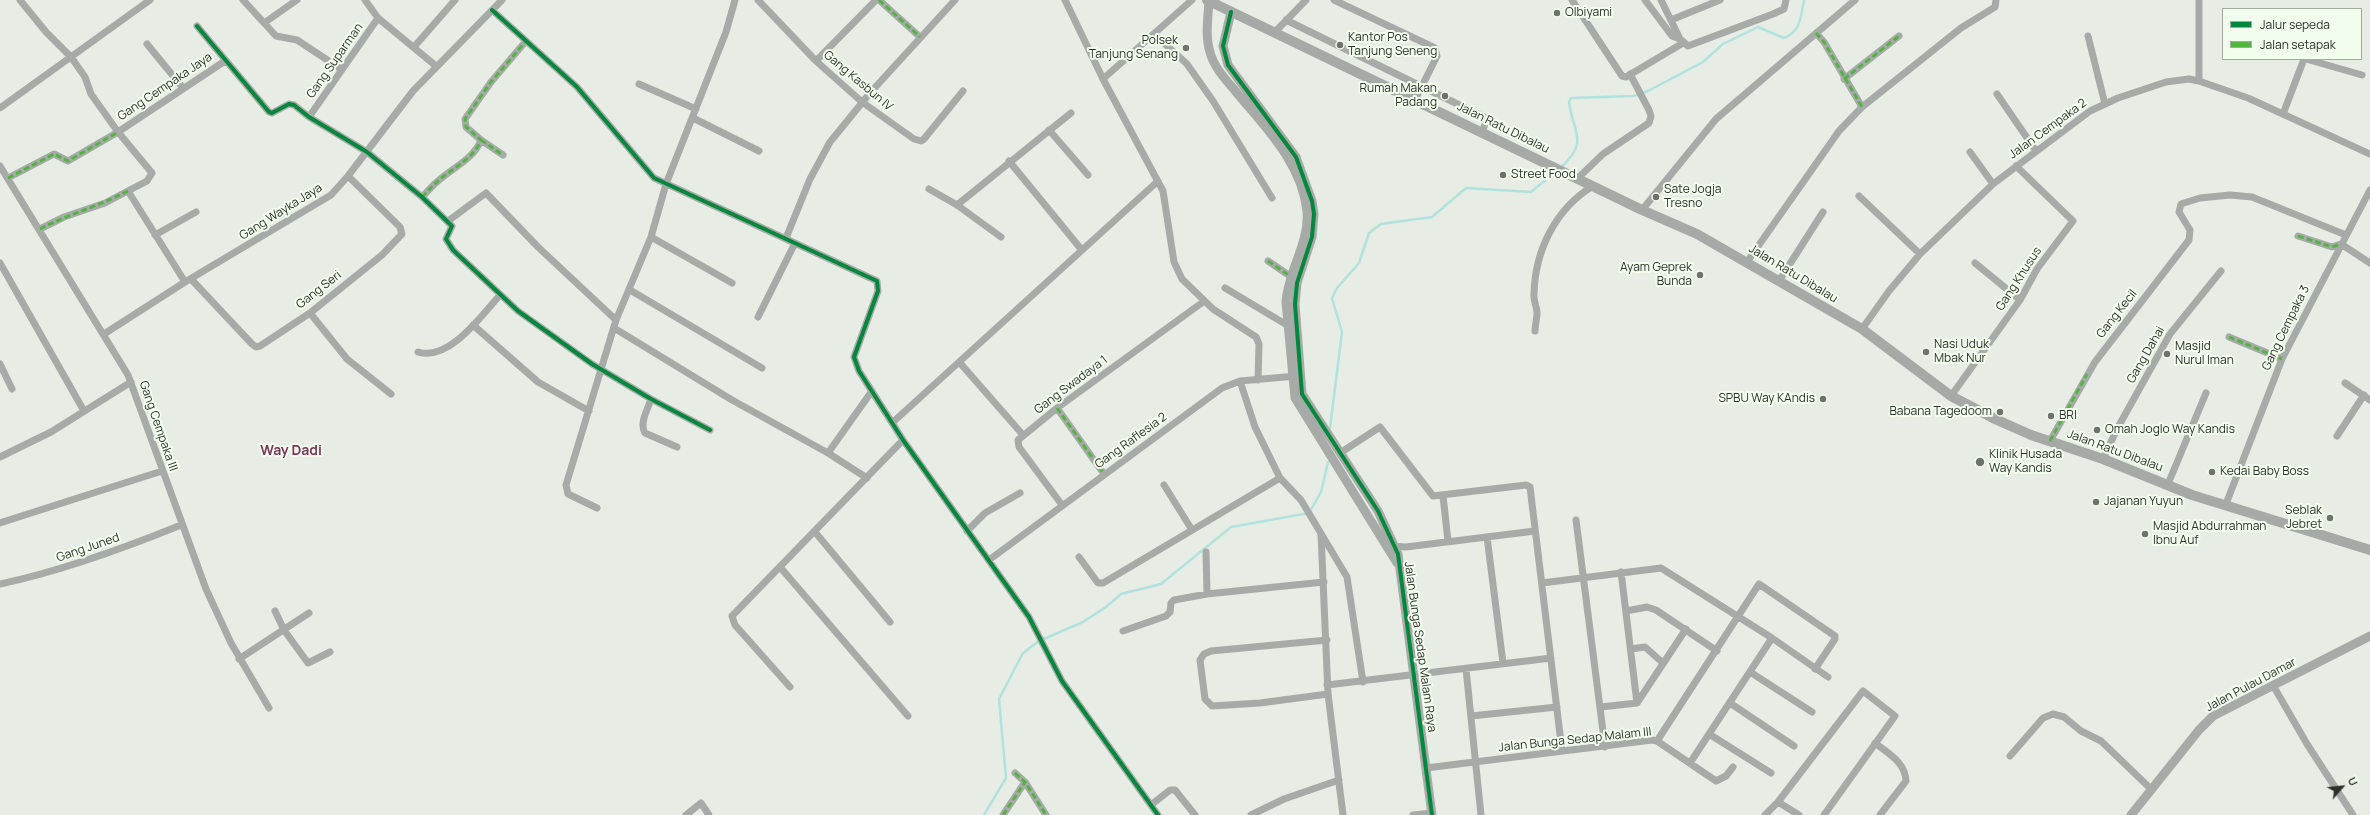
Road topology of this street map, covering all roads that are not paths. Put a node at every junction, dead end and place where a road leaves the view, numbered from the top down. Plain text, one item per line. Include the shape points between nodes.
1 (20, 0) edge
2 (150, 0) edge
3 (243, 0) edge
4 (297, 0) edge
5 (366, 0) edge
6 (455, 0) edge
7 (502, 0) edge
8 (735, 0) edge
9 (758, 0) edge
10 (878, 0) edge
11 (955, 0) edge
12 (1065, 0) edge
13 (1192, 0) edge
14 (1306, 0) edge
15 (1334, 0) edge
16 (1572, 0) edge
17 (1645, 0) edge
18 (1661, 0) edge
19 (1720, 0) edge
20 (1786, 0) edge
21 (1855, 0) edge
22 (1996, 0) edge
23 (2199, 0) edge
24 (1208, 1) edge
25 (492, 10) junction
26 (1231, 12) junction
27 (378, 18) junction
28 (1286, 20) junction
29 (1671, 20) junction
30 (264, 23) junction
31 (197, 26) dead end
32 (1816, 32) junction
33 (1274, 33) junction
34 (1154, 34) junction
35 (1899, 36) dead end
36 (2088, 36) dead end
37 (920, 38) junction
38 (526, 41) junction
39 (1682, 41) junction
40 (147, 44) dead end
41 (414, 47) junction
42 (71, 57) junction
43 (2305, 60) edge
44 (2309, 60) edge
45 (225, 61) junction
46 (816, 62) junction
47 (436, 66) junction
48 (341, 69) junction
49 (1630, 74) junction
50 (2362, 75) dead end
51 (1103, 79) junction
52 (1844, 79) junction
53 (2199, 81) junction
54 (639, 84) dead end
55 (184, 88) junction
56 (1421, 88) junction
57 (963, 91) dead end
58 (1998, 94) dead end
59 (1415, 100) junction
60 (862, 102) junction
61 (2105, 104) junction
62 (1862, 107) junction
63 (0, 108) edge
64 (696, 109) junction
65 (1071, 113) dead end
66 (2283, 114) junction
67 (309, 117) junction
68 (693, 118) junction
69 (1049, 130) junction
70 (118, 132) junction
71 (1482, 133) junction
72 (481, 140) junction
73 (2036, 151) junction
74 (367, 152) junction
75 (759, 152) dead end
76 (1970, 152) dead end
77 (2370, 154) edge
78 (503, 155) dead end
79 (1009, 161) junction
80 (2016, 166) junction
81 (1, 169) edge
82 (1088, 175) dead end
83 (348, 176) junction
84 (8, 178) junction
85 (1577, 179) junction
86 (1158, 181) junction
87 (666, 184) junction
88 (1993, 184) junction
89 (1593, 186) junction
90 (929, 188) dead end
91 (2370, 190) edge
92 (128, 191) junction
93 (1859, 196) dead end
94 (422, 197) junction
95 (1272, 198) dead end
96 (957, 205) junction
97 (1642, 210) junction
98 (196, 212) dead end
99 (1823, 212) dead end
100 (448, 221) junction
101 (40, 229) junction
102 (155, 235) junction
103 (2346, 235) junction
104 (2298, 236) dead end
105 (651, 237) junction
106 (1001, 237) dead end
107 (786, 238) junction
108 (795, 243) junction
109 (2341, 244) junction
110 (1081, 249) junction
111 (1920, 254) junction
112 (1268, 261) dead end
113 (1747, 262) junction
114 (0, 263) edge
115 (1974, 263) dead end
116 (2370, 263) edge
117 (2221, 271) dead end
118 (1290, 276) junction
119 (188, 280) junction
120 (1779, 281) junction
121 (732, 283) dead end
122 (1225, 288) dead end
123 (630, 290) junction
124 (500, 295) junction
125 (2020, 300) junction
126 (1203, 302) junction
127 (310, 313) junction
128 (758, 317) dead end
129 (616, 320) junction
130 (473, 325) junction
131 (1287, 325) junction
132 (614, 328) junction
133 (1862, 329) junction
134 (1535, 331) dead end
135 (104, 334) junction
136 (2229, 337) dead end
137 (418, 352) dead end
138 (2282, 358) junction
139 (960, 363) junction
140 (0, 364) edge
141 (762, 368) dead end
142 (602, 370) junction
143 (1296, 376) junction
144 (1258, 380) junction
145 (1240, 381) junction
146 (131, 382) junction
147 (2345, 383) dead end
148 (12, 389) dead end
149 (872, 391) junction
150 (2206, 393) dead end
151 (391, 394) dead end
152 (1951, 396) junction
153 (2367, 398) edge
154 (651, 399) junction
155 (1057, 408) junction
156 (84, 411) junction
157 (589, 411) junction
158 (892, 422) junction
159 (710, 430) dead end
160 (1023, 434) junction
161 (2337, 436) dead end
162 (903, 440) junction
163 (2050, 441) junction
164 (677, 447) dead end
165 (828, 453) junction
166 (1336, 453) junction
167 (0, 457) edge
168 (2103, 459) junction
169 (162, 471) junction
170 (1104, 474) junction
171 (867, 478) junction
172 (1280, 478) junction
173 (2168, 484) junction
174 (1164, 485) dead end
175 (1020, 493) dead end
176 (1443, 496) junction
177 (2226, 504) junction
178 (1062, 505) junction
179 (597, 508) dead end
180 (1576, 520) dead end
181 (0, 523) edge
182 (181, 525) junction
183 (1192, 530) junction
184 (967, 531) junction
185 (1535, 531) junction
186 (815, 532) junction
187 (1321, 532) junction
188 (1487, 537) junction
189 (1448, 541) junction
190 (2370, 550) edge
191 (1206, 552) dead end
192 (1394, 553) junction
193 (1079, 557) dead end
194 (989, 560) junction
195 (780, 567) junction
196 (1621, 572) junction
197 (1584, 577) junction
198 (1324, 582) junction
199 (1542, 582) junction
200 (0, 584) edge
201 (1207, 594) junction
202 (275, 611) dead end
203 (1626, 611) junction
204 (309, 613) dead end
205 (1737, 616) junction
206 (890, 622) dead end
207 (1686, 629) junction
208 (284, 630) junction
209 (1123, 631) dead end
210 (2370, 636) edge
211 (1772, 638) junction
212 (1327, 640) junction
213 (1631, 649) junction
214 (1717, 651) junction
215 (330, 652) dead end
216 (1552, 658) junction
217 (240, 659) junction
218 (1664, 662) junction
219 (1503, 663) junction
220 (1466, 669) junction
221 (1815, 669) junction
222 (1750, 672) junction
223 (1414, 676) junction
224 (1828, 677) dead end
225 (1362, 682) junction
226 (1327, 685) junction
227 (790, 687) dead end
228 (2274, 687) junction
229 (1328, 694) junction
230 (1637, 703) junction
231 (1730, 703) junction
232 (1558, 707) junction
233 (1601, 707) junction
234 (269, 708) dead end
235 (1812, 712) dead end
236 (908, 716) dead end
237 (1471, 716) junction
238 (1709, 734) junction
239 (1657, 741) junction
240 (1875, 743) junction
241 (1605, 746) junction
242 (1794, 746) dead end
243 (1562, 751) junction
244 (2010, 756) dead end
245 (1476, 762) junction
246 (1690, 763) junction
247 (1426, 768) junction
248 (1733, 768) dead end
249 (1015, 773) dead end
250 (1771, 773) dead end
251 (1339, 780) junction
252 (1025, 782) junction
253 (2152, 790) junction
254 (1778, 802) junction
255 (1151, 805) junction
256 (1432, 814) edge
257 (686, 815) edge
258 (709, 815) edge
259 (1003, 815) edge
260 (1046, 815) edge
261 (1158, 815) edge
262 (1195, 815) edge
263 (1251, 815) edge
264 (1343, 815) edge
265 (1412, 815) edge
266 (1481, 815) edge
267 (1765, 815) edge
268 (1799, 815) edge
269 (1824, 815) edge
270 (1880, 815) edge
271 (2131, 815) edge
272 (2353, 815) edge

1 - 42 street
2 - 42 street
3 - 30 street
4 - 30 street
5 - 27 street
6 - 41 street
7 - 25 street, Gang Wayka Jaya
8 - 64 street via 726,32
9 - 46 street, Gang Kasbun IV
10 - 37 street
10 - 46 street
11 - 37 street
12 - 51 street
13 - 34 street
14 - 28 street
15 - 56 street via 1436,48 1437,56
16 - 49 street via 1620,74 1626,77
17 - 39 street via 1672,36
18 - 29 street
19 - 29 street
20 - 39 street via 1784,9 1773,14 1692,45 1688,46
21 - 32 street
22 - 62 street via 1995,7 1961,28
23 - 53 street
24 - 26 main road, Jalan Ratu Dibalau
24 - 118 street, Jalan Bunga Sedap Malam Raya via 1207,33 1213,60 1226,80 1281,146 1297,176 1305,201 1306,224
25 - 38 street
25 - 47 street, Gang Wayka Jaya
26 - 33 main road, Jalan Ratu Dibalau
26 - 143 street, Jalan Bunga Sedap Malam Raya via 1223,46 1228,65 1296,156 1312,201 1312,237 1296,292
27 - 41 street
27 - 48 street, Gang Suparman
28 - 33 street
28 - 56 street
29 - 39 street
30 - 48 street via 276,36 297,40
31 - 45 street
32 - 52 street
32 - 97 street via 1716,119
33 - 59 main road, Jalan Ratu Dibalau
34 - 51 street
34 - 95 street via 1187,64 1213,101
35 - 52 street
36 - 61 street
37 - 60 street
38 - 72 street via 491,82 465,119 466,126
38 - 87 street via 577,87 648,172
39 - 49 street
40 - 55 street
41 - 47 street
42 - 63 street
42 - 70 street via 85,77 91,94
43 - 66 street
44 - 50 street
45 - 55 street, Gang Cempaka Jaya
45 - 67 street via 270,113 292,104
46 - 60 street, Gang Kasbun IV
47 - 74 street, Gang Wayka Jaya via 394,115
48 - 67 street, Gang Suparman
49 - 85 street via 1651,116 1649,123 1603,154
51 - 86 street
52 - 62 street
53 - 61 street, Jalan Cempaka 2 via 2188,79 2166,82
53 - 66 street, Jalan Cempaka 2 via 2248,98
54 - 64 street
55 - 70 street, Gang Cempaka Jaya
56 - 59 street
56 - 71 street via 1484,118 1486,122
57 - 60 street, Gang Kasbun IV via 921,141 914,139
58 - 73 street
59 - 71 main road, Jalan Ratu Dibalau
60 - 107 street via 823,152
61 - 73 street, Jalan Cempaka 2 via 2090,111
62 - 113 street via 1839,131
64 - 68 street
65 - 69 street
66 - 77 street, Jalan Cempaka 2
67 - 74 street
68 - 75 street
68 - 87 street
69 - 79 street
69 - 82 street
70 - 84 street, Gang Cempaka Jaya via 68,161 54,154
70 - 92 street via 152,173 147,181
71 - 85 main road, Jalan Ratu Dibalau
72 - 78 street
72 - 94 street via 470,157 438,180
73 - 80 street, Jalan Cempaka 2
74 - 83 street, Gang Wayka Jaya
74 - 94 street
76 - 88 street
79 - 96 street
79 - 110 street
80 - 88 street, Jalan Cempaka 2
80 - 125 street, Gang Khusus via 2073,221 2037,269
81 - 84 street, Gang Cempaka III
83 - 119 street, Gang Wayka Jaya via 320,202
83 - 127 street, Gang Seri via 400,227 402,234 382,255
84 - 101 street, Gang Cempaka III
85 - 89 main road, Jalan Ratu Dibalau
86 - 110 street
86 - 126 street via 1166,200 1174,262 1182,279
87 - 105 street
87 - 107 street
88 - 111 street, Jalan Cempaka 2
89 - 97 main road, Jalan Ratu Dibalau
89 - 134 street via 1578,196 1548,233 1543,244 1534,294 1537,312
90 - 96 street
91 - 103 street, Gang Cempaka 3
92 - 101 street via 91,209 64,216
92 - 102 street
93 - 111 street
94 - 100 street
96 - 106 street
97 - 113 main road, Jalan Ratu Dibalau via 1698,234
98 - 102 street
99 - 120 street
100 - 124 street via 452,227 447,242
100 - 129 street via 486,192 538,247
101 - 135 street, Gang Cempaka III
102 - 119 street
103 - 109 street, Gang Cempaka 3
103 - 163 street, Gang Kecil via 2252,197 2230,195 2200,198 2181,204 2179,212 2190,230 2189,240 2095,362
104 - 109 street via 2332,247
105 - 121 street
105 - 123 street
107 - 108 street
108 - 128 street
108 - 149 street via 877,281 878,291 854,357 859,371
109 - 116 street
109 - 138 street, Gang Cempaka 3
110 - 139 street
111 - 133 street, Jalan Cempaka 2
112 - 118 street
113 - 120 main road, Jalan Ratu Dibalau
114 - 156 street
115 - 125 street
117 - 168 street, Gang Dahai via 2170,334
118 - 131 street, Jalan Bunga Sedap Malam Raya via 1286,302
119 - 127 street, Gang Seri via 256,347
119 - 135 street, Gang Wayka Jaya
120 - 133 main road, Jalan Ratu Dibalau
122 - 131 street
123 - 129 street
123 - 141 street
124 - 130 street
124 - 142 street via 526,317
125 - 152 street, Gang Khusus
126 - 144 street via 1256,337 1259,344
126 - 155 street, Gang Swadaya 1
127 - 151 street via 347,359
129 - 132 street
130 - 137 street via 441,351 429,355
130 - 157 street via 538,382
131 - 143 street, Jalan Bunga Sedap Malam Raya
132 - 142 street
132 - 165 street via 744,407
133 - 152 main road, Jalan Ratu Dibalau
135 - 146 street, Gang Cempaka III
136 - 138 street
138 - 177 street, Gang Cempaka 3
139 - 158 street
139 - 160 street
140 - 148 street
142 - 154 street
142 - 157 street
143 - 144 street, Gang Raflesia 2
143 - 166 street, Jalan Bunga Sedap Malam Raya via 1302,394
143 - 166 street, Jalan Bunga Sedap Malam Raya via 1298,404 1323,444
144 - 145 street, Gang Raflesia 2
145 - 170 street, Gang Raflesia 2 via 1222,388
145 - 172 street via 1255,427
146 - 156 street
146 - 169 street, Gang Cempaka III
147 - 153 street
149 - 158 street
149 - 165 street
150 - 173 street
152 - 163 main road, Jalan Ratu Dibalau via 1995,419
153 - 161 street
154 - 159 street
154 - 164 street via 643,421 643,430
155 - 160 street, Gang Swadaya 1
155 - 170 street
156 - 167 street via 32,443
157 - 179 street via 565,489 568,494
158 - 162 street
160 - 178 street via 1018,440 1019,447
162 - 171 street
162 - 184 street
163 - 168 main road, Jalan Ratu Dibalau
165 - 171 street
166 - 176 street via 1382,428 1431,495
166 - 192 street, Jalan Bunga Sedap Malam Raya via 1378,511
168 - 173 main road, Jalan Ratu Dibalau
169 - 181 street
169 - 182 street, Gang Cempaka III
170 - 178 street, Gang Raflesia 2
171 - 186 street
172 - 183 street
172 - 187 street via 1301,500
173 - 177 main road, Jalan Ratu Dibalau via 2192,495
174 - 183 street
175 - 184 street via 985,513
176 - 185 street via 1528,485 1531,490
176 - 189 street
177 - 190 main road, Jalan Ratu Dibalau
178 - 194 street, Gang Raflesia 2
180 - 197 street
182 - 200 street, Gang Juned via 84,561
182 - 217 street, Gang Cempaka III via 212,603
183 - 193 street via 1103,583 1098,583 1092,577
184 - 194 street
185 - 188 street
185 - 199 street
186 - 195 street
186 - 206 street
187 - 198 street
187 - 225 street via 1348,582
188 - 189 street
188 - 219 street
189 - 192 street via 1406,548
191 - 201 street
192 - 223 street, Jalan Bunga Sedap Malam Raya
194 - 255 street via 1035,628 1062,681
195 - 227 street via 732,618 735,625
195 - 236 street
196 - 197 street
196 - 203 street
196 - 205 street via 1661,568
197 - 199 street
197 - 233 street
198 - 201 street
198 - 212 street
199 - 216 street
201 - 209 street via 1174,600 1166,616
202 - 208 street
203 - 207 street via 1650,607
203 - 213 street
204 - 208 street
205 - 211 street
205 - 214 street
205 - 221 street via 1756,586 1762,585 1835,636
207 - 214 street
207 - 218 street
208 - 215 street via 308,664
208 - 217 street
210 - 228 street, Jalan Pulau Damar
211 - 221 street
211 - 222 street
212 - 226 street
212 - 229 street via 1210,651 1200,660 1205,699 1212,706 1260,704
213 - 218 street via 1645,647
213 - 230 street
214 - 239 street
216 - 219 street
216 - 232 street
217 - 234 street, Gang Cempaka III
218 - 230 street
219 - 220 street
220 - 223 street
220 - 237 street
221 - 224 street
222 - 231 street
222 - 235 street
223 - 225 street
223 - 247 street, Jalan Bunga Sedap Malam Raya
225 - 226 street
226 - 229 street
228 - 253 street, Jalan Pulau Damar via 2223,710 2209,720
228 - 272 street
229 - 251 street
230 - 233 street
231 - 238 street
231 - 242 street
232 - 237 street
232 - 243 street
233 - 241 street
237 - 245 street
238 - 246 street
238 - 250 street
239 - 241 street, Jalan Bunga Sedap Malam III
239 - 246 street, Jalan Bunga Sedap Malam III
240 - 254 street via 1895,716 1863,691
240 - 269 street
240 - 270 street via 1901,764 1906,781
241 - 243 street, Jalan Bunga Sedap Malam III
243 - 245 street, Jalan Bunga Sedap Malam III
244 - 253 street via 2043,718 2054,714 2101,742
245 - 247 street, Jalan Bunga Sedap Malam III
245 - 266 street
246 - 248 street, Jalan Bunga Sedap Malam III via 1716,781 1726,776
247 - 256 street, Jalan Bunga Sedap Malam Raya
249 - 252 street
251 - 263 street via 1284,799
251 - 264 street
252 - 259 street
252 - 260 street
253 - 271 street, Jalan Pulau Damar
254 - 267 street
254 - 268 street
255 - 261 street
255 - 262 street via 1170,790 1176,790
256 - 265 street
257 - 258 street via 701,803

